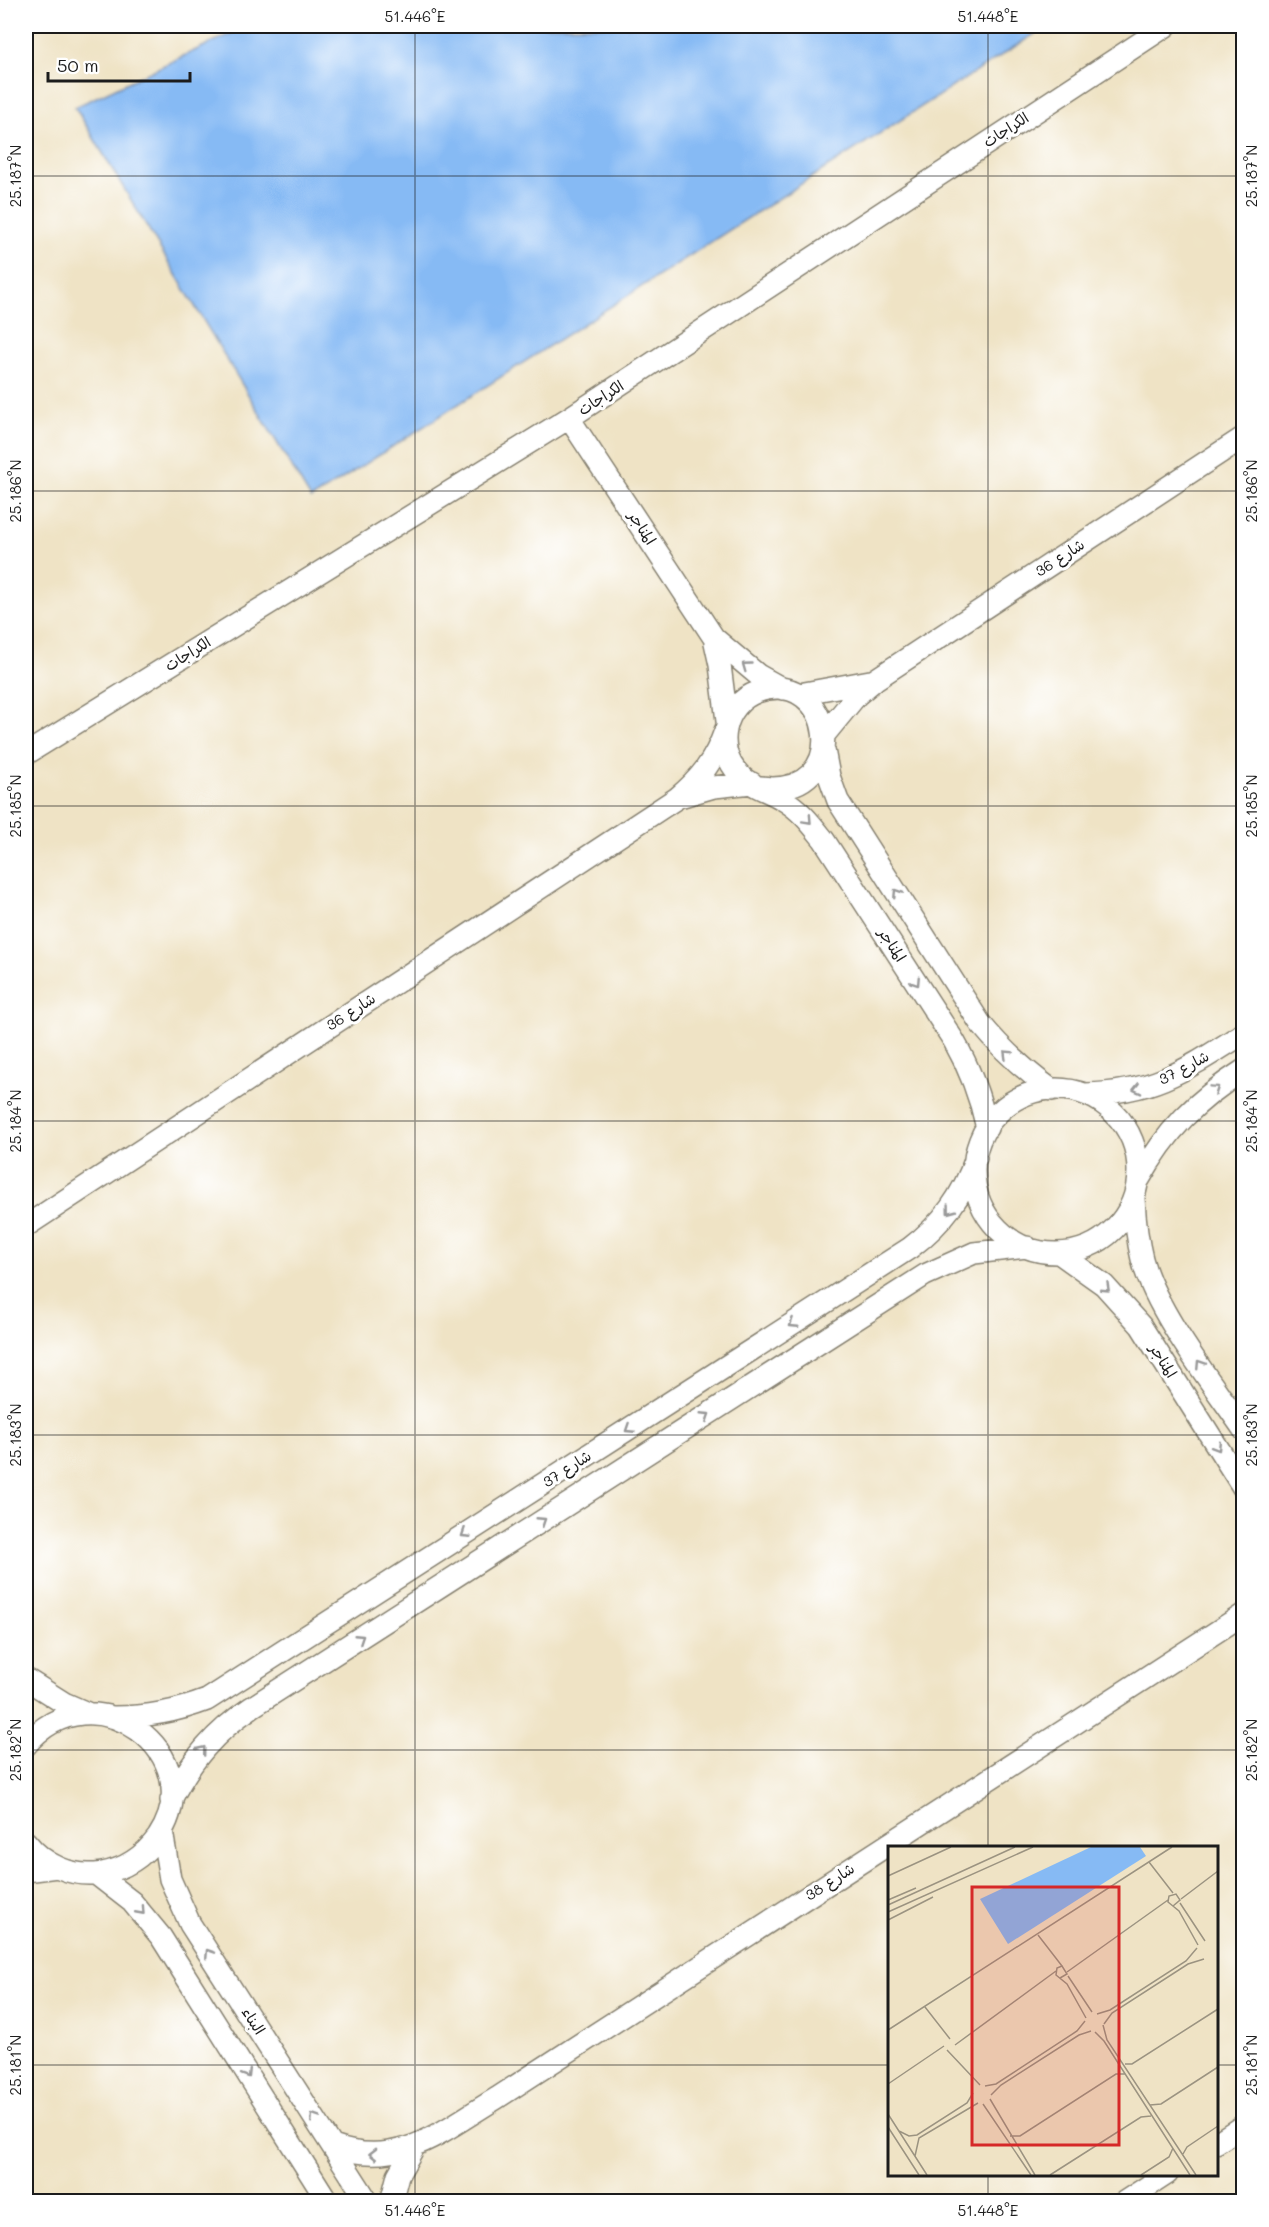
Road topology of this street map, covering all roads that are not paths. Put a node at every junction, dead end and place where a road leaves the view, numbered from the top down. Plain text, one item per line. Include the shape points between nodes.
1 (1166, 26) edge
2 (569, 418) junction
3 (1244, 437) edge
4 (714, 638) junction
5 (876, 679) junction
6 (791, 691) junction
7 (726, 726) junction
8 (825, 742) junction
9 (26, 754) edge
10 (756, 785) junction
11 (677, 798) junction
12 (1244, 1033) edge
13 (1244, 1070) edge
14 (1052, 1090) junction
15 (1083, 1094) junction
16 (987, 1128) junction
17 (976, 1158) junction
18 (1136, 1189) junction
19 (26, 1226) edge
20 (1027, 1247) junction
21 (1059, 1253) junction
22 (1244, 1430) edge
23 (1244, 1489) edge
24 (1244, 1614) edge
25 (26, 1678) edge
26 (87, 1713) junction
27 (114, 1717) junction
28 (26, 1744) edge
29 (171, 1800) junction
30 (162, 1831) junction
31 (26, 1842) edge
32 (57, 1867) junction
33 (26, 1872) edge
34 (96, 1874) junction
35 (1244, 2125) edge
36 (1218, 2142) edge
37 (333, 2146) junction
38 (414, 2147) junction
39 (1165, 2176) edge
40 (328, 2202) edge
41 (368, 2202) edge
42 (391, 2202) edge
43 (1124, 2202) edge

1 - 2 street, الكراجات
2 - 4 street, المناجر
2 - 9 street, الكراجات
3 - 5 street, شارع 36
6 -> 4 street, المناجر via 750,669
4 - 7 street, المناجر
5 - 6 street, شارع 36 via 851,686
5 - 8 street, شارع 36 via 857,695
6 - 7 street via 766,689 749,695 736,706
6 - 8 street via 812,704 821,718
7 - 10 street via 725,747 730,762 739,774
7 - 11 street, شارع 36 via 712,762
8 - 10 street via 818,765 793,786 777,789
14 -> 8 street via 1001,1049 981,1023 838,801 829,776
10 - 11 street, شارع 36 via 714,787
10 -> 16 street, المناجر via 785,800 807,818 824,840 954,1041 969,1068
11 - 19 street, شارع 36
12 -> 15 street, شارع 37 via 1169,1079 1132,1090
18 -> 13 street via 1168,1133 1187,1112 1209,1092
14 - 15 street
14 - 16 street via 1015,1101
15 - 18 street via 1111,1110 1130,1135 1138,1166
16 - 17 street
17 - 20 street via 974,1174 982,1205 1000,1231
17 -> 27 street, شارع 37 via 952,1209 933,1231 910,1248 207,1700 146,1717
18 - 21 street via 1123,1219 1106,1236 1091,1245
22 -> 18 street, المناجر via 1154,1290 1142,1260 1136,1229
20 - 21 street
29 -> 20 street, شارع 37 via 204,1747 252,1707 925,1275 974,1253
21 -> 23 street, المناجر via 1124,1304
24 - 38 street, شارع 38 via 497,2098
25 - 26 street
26 - 27 street
26 - 28 street via 48,1725
27 - 29 street via 142,1731 161,1755 169,1777
29 - 30 street
30 - 34 street via 141,1856
37 -> 30 street, البناء via 190,1924 170,1879
31 - 32 street via 43,1860
32 - 33 street
32 - 34 street
34 -> 40 street via 132,1902 161,1937
35 - 36 street
38 -> 37 street, شارع 38 via 373,2155
37 - 41 street, البناء
38 - 42 street, شارع 38 via 398,2175
39 - 43 street

